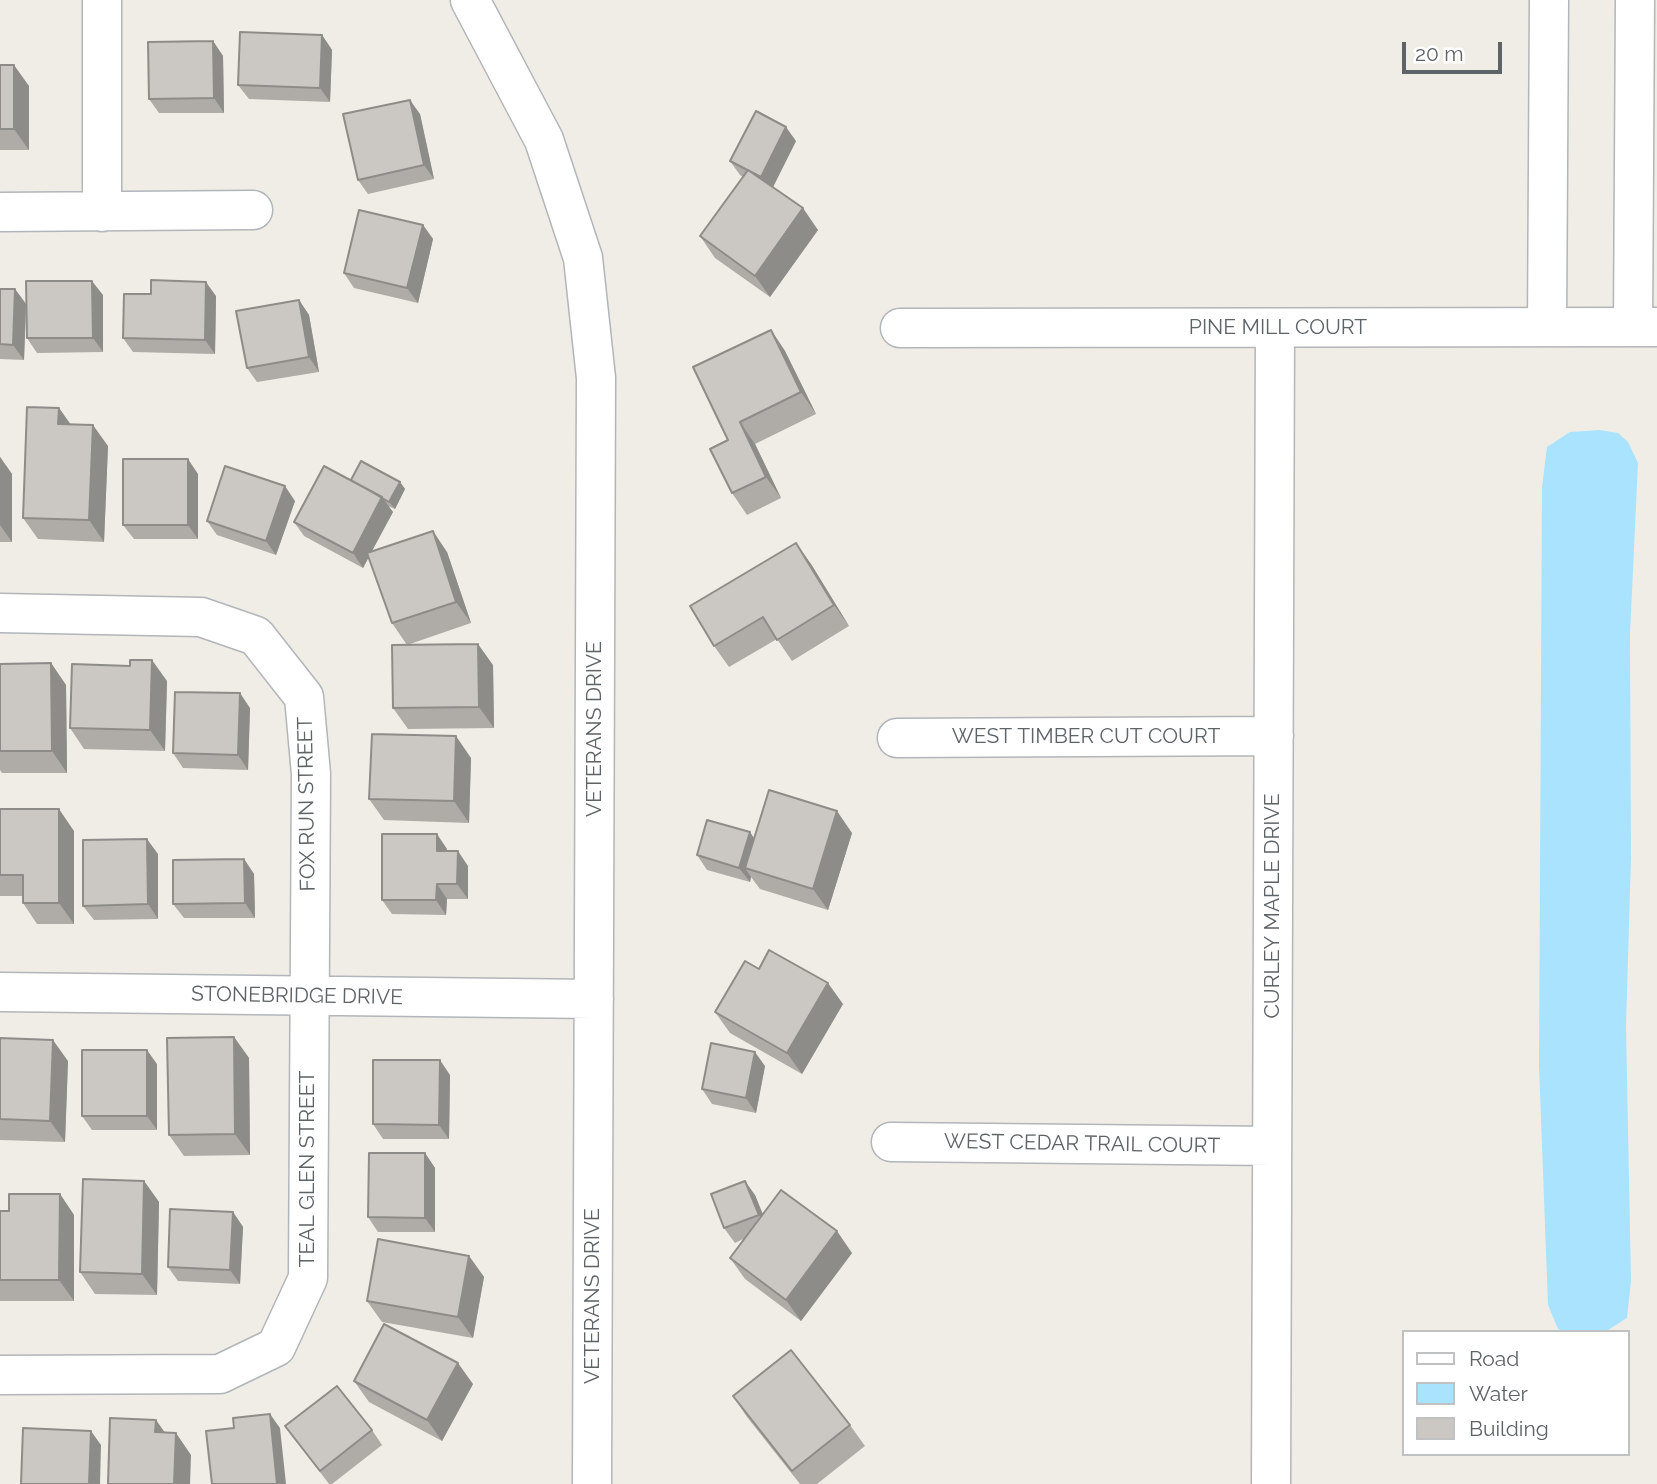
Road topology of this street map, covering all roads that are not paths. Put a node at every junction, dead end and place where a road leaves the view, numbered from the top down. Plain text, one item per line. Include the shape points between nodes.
1 (102, 0) edge
2 (470, 0) edge
3 (1549, 0) edge
4 (1635, 0) edge
5 (253, 210) dead end
6 (0, 212) edge
7 (102, 212) junction
8 (1547, 327) junction
9 (1645, 327) edge
10 (900, 328) dead end
11 (1275, 328) junction
12 (0, 613) edge
13 (1274, 736) junction
14 (897, 738) dead end
15 (0, 992) edge
16 (310, 996) junction
17 (594, 999) junction
18 (891, 1142) dead end
19 (1272, 1146) junction
20 (0, 1375) edge
21 (592, 1484) edge
22 (1271, 1484) edge

1 - 7 street
2 - 17 street, VETERANS DRIVE via 544,140 583,258 596,378
3 - 8 street
4 - 9 street
5 - 7 street
6 - 7 street
8 - 9 street, PINE MILL COURT
8 - 11 street, PINE MILL COURT
10 - 11 street, PINE MILL COURT
11 - 13 street, CURLEY MAPLE DRIVE
12 - 16 street, FOX RUN STREET via 201,617 256,636 304,696 311,774
13 - 14 street, WEST TIMBER CUT COURT
13 - 19 street, CURLEY MAPLE DRIVE
15 - 16 street, STONEBRIDGE DRIVE
16 - 17 street, STONEBRIDGE DRIVE
16 - 20 street, TEAL GLEN STREET via 308,1278 276,1347 220,1374
17 - 21 street, VETERANS DRIVE
18 - 19 street, WEST CEDAR TRAIL COURT
19 - 22 street, CURLEY MAPLE DRIVE

